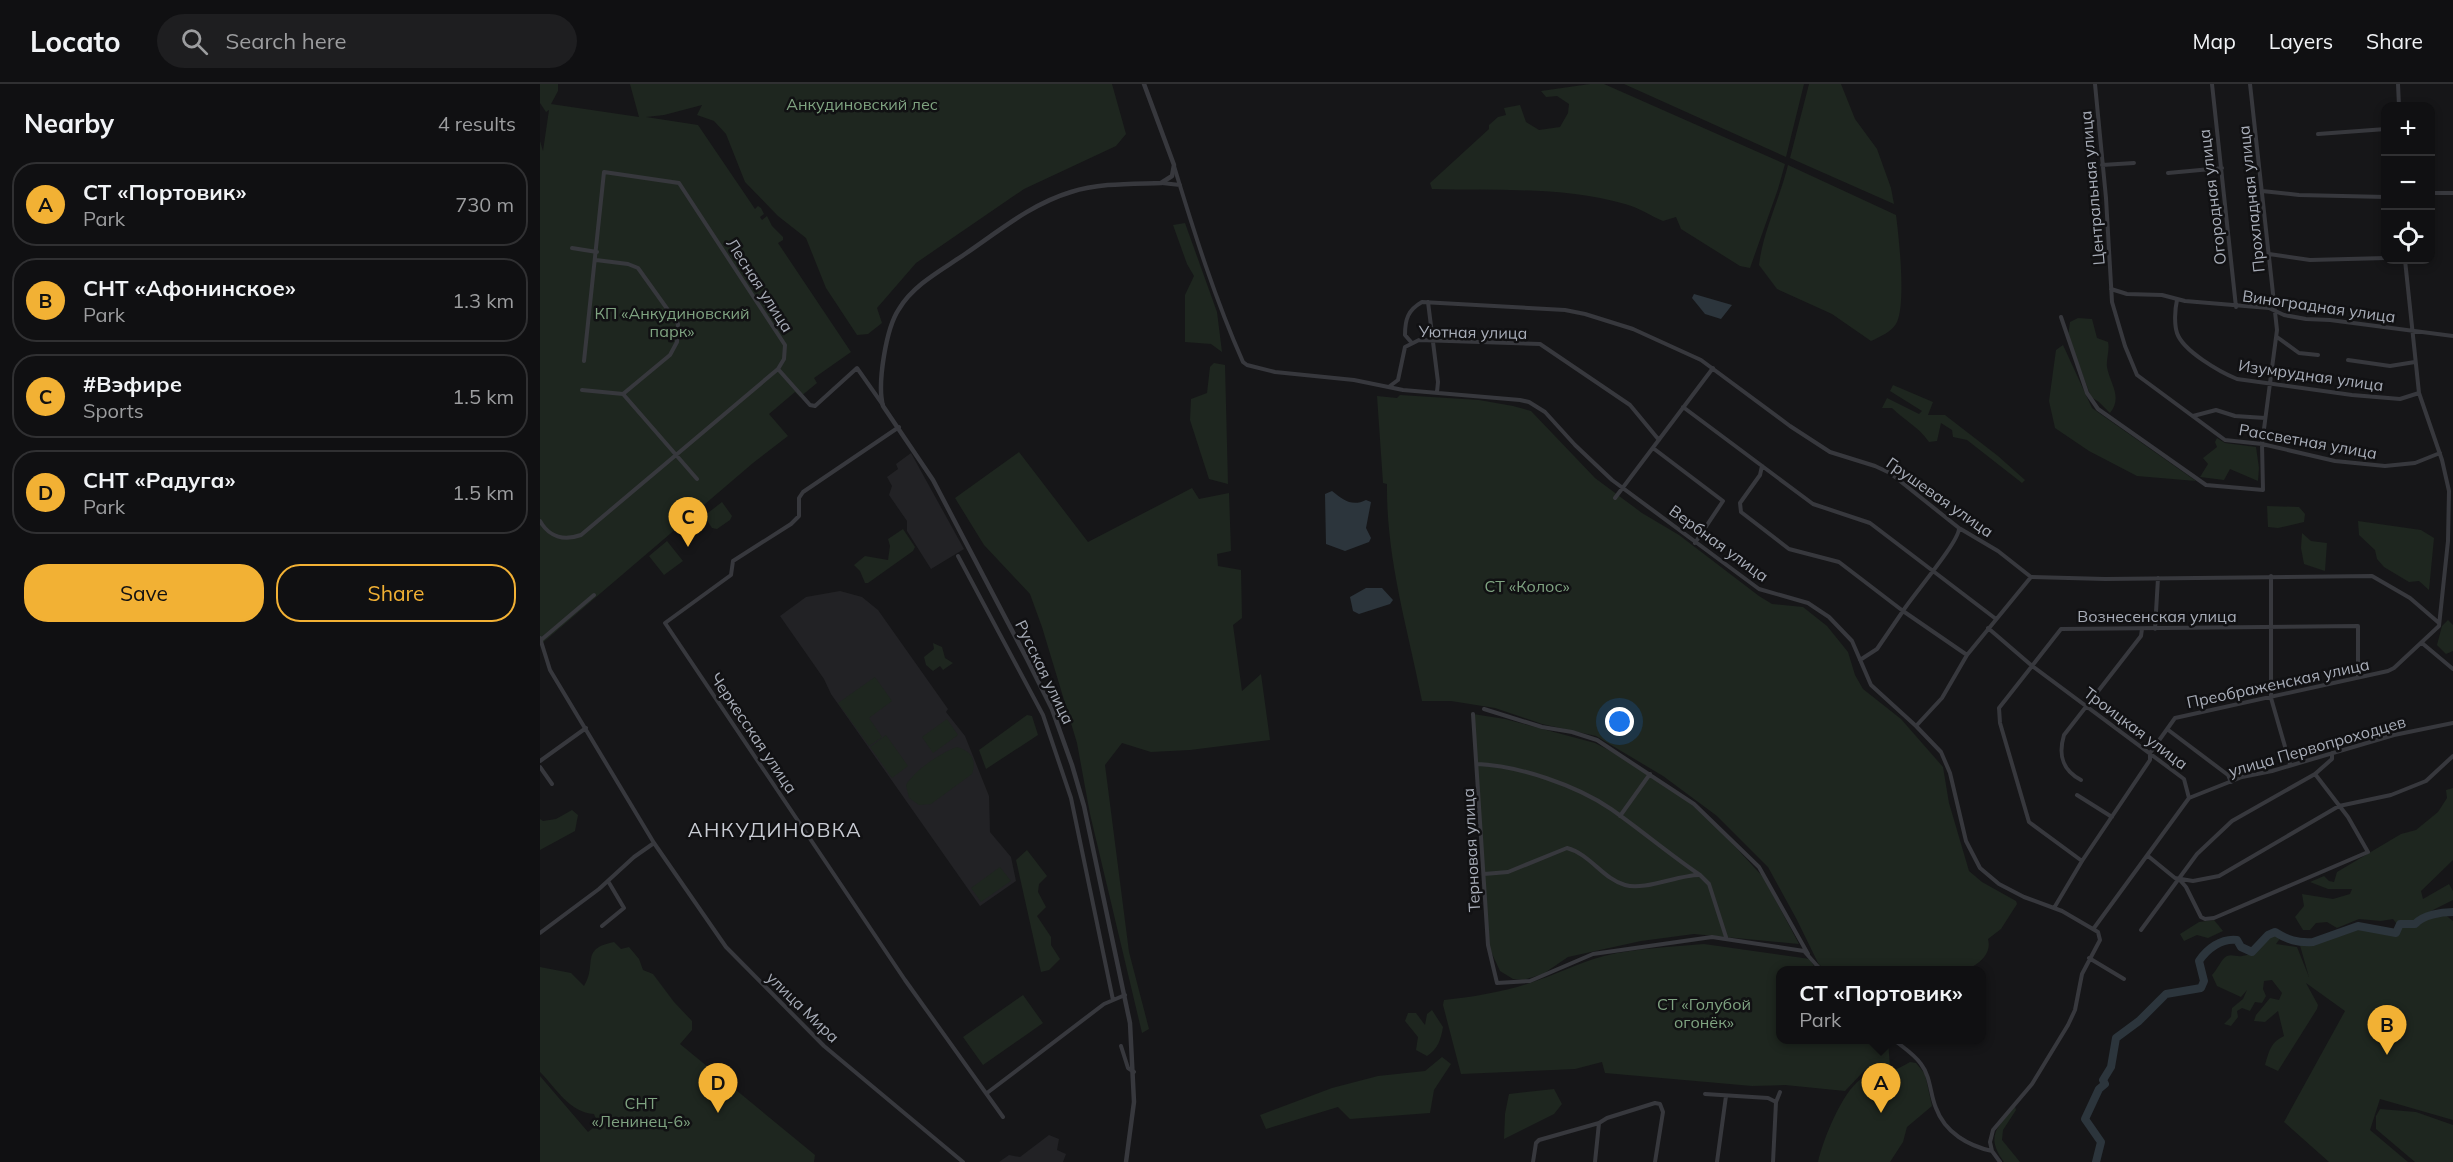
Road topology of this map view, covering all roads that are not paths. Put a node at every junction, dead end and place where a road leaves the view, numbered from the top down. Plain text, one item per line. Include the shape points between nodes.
1 (1144, 84) edge
2 (2095, 84) edge
3 (2212, 84) edge
4 (2250, 84) edge
5 (2398, 84) edge
6 (2399, 102) edge
7 (2381, 129) edge
8 (2318, 134) dead end
9 (2134, 163) dead end
10 (1174, 165) junction
11 (2103, 165) junction
12 (2222, 168) junction
13 (2168, 173) dead end
14 (1161, 183) junction
15 (1180, 184) junction
16 (2262, 191) junction
17 (2435, 193) edge
18 (2453, 193) edge
19 (2381, 197) edge
20 (572, 248) dead end
21 (597, 252) junction
22 (2269, 255) junction
23 (2381, 258) edge
24 (596, 260) junction
25 (2405, 264) edge
26 (2111, 290) junction
27 (2177, 300) junction
28 (1428, 302) junction
29 (2236, 307) junction
30 (2275, 310) junction
31 (2061, 317) dead end
32 (2412, 332) junction
33 (2276, 336) junction
34 (2453, 336) edge
35 (1433, 340) junction
36 (1411, 342) junction
37 (2318, 355) dead end
38 (2348, 360) dead end
39 (584, 361) dead end
40 (2415, 362) junction
41 (1713, 368) junction
42 (778, 369) junction
43 (2269, 384) junction
44 (1390, 386) junction
45 (582, 390) dead end
46 (1437, 392) junction
47 (2419, 393) junction
48 (623, 394) junction
49 (884, 406) junction
50 (1683, 407) junction
51 (2193, 416) junction
52 (2265, 418) junction
53 (898, 427) junction
54 (1659, 440) junction
55 (2262, 444) junction
56 (1653, 448) junction
57 (2440, 453) junction
58 (676, 455) junction
59 (1762, 466) junction
60 (697, 479) dead end
61 (1622, 487) junction
62 (2451, 491) edge
63 (1615, 498) dead end
64 (540, 521) edge
65 (1959, 528) junction
66 (1695, 543) junction
67 (958, 556) dead end
68 (1932, 570) junction
69 (2271, 576) junction
70 (2031, 577) junction
71 (2158, 578) junction
72 (594, 595) dead end
73 (1903, 611) junction
74 (1996, 619) junction
75 (2439, 622) junction
76 (2270, 627) junction
77 (1988, 628) junction
78 (2142, 629) junction
79 (2155, 629) junction
80 (540, 639) edge
81 (2422, 643) junction
82 (1967, 655) junction
83 (1860, 660) junction
84 (2031, 665) junction
85 (2453, 669) edge
86 (2358, 677) junction
87 (2271, 698) junction
88 (2087, 706) junction
89 (1484, 709) dead end
90 (1473, 714) dead end
91 (2453, 723) edge
92 (1916, 726) junction
93 (586, 728) junction
94 (2167, 729) junction
95 (2150, 753) junction
96 (2332, 753) junction
97 (2453, 756) edge
98 (540, 761) edge
99 (1478, 764) junction
100 (2290, 764) junction
101 (540, 767) edge
102 (1650, 774) junction
103 (2315, 774) junction
104 (2080, 780) dead end
105 (2231, 782) junction
106 (552, 784) dead end
107 (2077, 795) dead end
108 (2189, 798) junction
109 (2338, 806) junction
110 (1620, 816) junction
111 (2112, 817) junction
112 (654, 843) junction
113 (2148, 856) junction
114 (2082, 861) junction
115 (1484, 874) junction
116 (1700, 875) junction
117 (2179, 879) junction
118 (608, 881) junction
119 (2054, 908) junction
120 (602, 926) dead end
121 (2094, 928) junction
122 (2141, 930) dead end
123 (540, 933) edge
124 (1726, 938) junction
125 (1809, 954) junction
126 (2090, 958) junction
127 (1818, 966) edge
128 (2124, 979) dead end
129 (1125, 995) junction
130 (1113, 1000) junction
131 (1899, 1044) edge
132 (1121, 1046) dead end
133 (1134, 1072) junction
134 (1740, 1090) dead end
135 (1780, 1092) dead end
136 (987, 1093) junction
137 (1705, 1094) dead end
138 (1726, 1096) junction
139 (1740, 1097) junction
140 (1776, 1102) junction
141 (1003, 1117) dead end
142 (1599, 1123) junction
143 (1992, 1151) junction
144 (963, 1162) edge
145 (1126, 1162) edge
146 (1533, 1162) edge
147 (1595, 1162) edge
148 (1655, 1162) edge
149 (1717, 1162) edge
150 (1773, 1162) edge
151 (2000, 1162) edge

1 - 10 street
2 - 11 street, Центральная улица
3 - 12 street, Огородная улица
4 - 16 street, Прохладная улица
5 - 6 street
7 - 8 street
9 - 11 street
10 - 14 street via 1172,176
10 - 15 street
11 - 26 street, Центральная улица
12 - 13 street
12 - 29 street, Огородная улица
14 - 15 street
14 - 49 street via 1094,187 1055,198 1024,214 916,288 898,309 891,327 881,376
15 - 44 street, Вербная улица via 1243,362 1275,372
16 - 19 street
16 - 22 street, Прохладная улица
17 - 18 street
20 - 21 street
21 - 24 street, Лесная улица
21 - 42 street, Лесная улица via 604,172 678,183 785,345
22 - 23 street via 2310,260
22 - 30 street, Прохладная улица
24 - 39 street, Лесная улица
24 - 48 street via 638,268 678,324 677,342 670,355
25 - 32 street
26 - 27 street, Виноградная улица
26 - 51 street, Рассветная улица via 2113,309 2137,375
27 - 29 street, Виноградная улица
27 - 43 street, Изумрудная улица via 2175,330 2187,347 2223,373
28 - 35 street
28 - 36 street via 1411,308 1405,322 1405,335
28 - 41 street, Грушевая улица via 1585,314 1633,329
29 - 30 street, Виноградная улица
30 - 32 street, Виноградная улица via 2306,320
30 - 33 street, Прохладная улица
31 - 55 street, Прохладная улица via 2087,393 2098,409 2206,485 2263,490
32 - 34 street, Виноградная улица
32 - 40 street
33 - 37 street via 2299,353
33 - 43 street, Прохладная улица
35 - 36 street, Уютная улица
35 - 46 street
35 - 54 street, Уютная улица via 1540,344 1630,405
36 - 44 street, Уютная улица via 1405,347 1398,380
38 - 40 street via 2390,366
40 - 47 street
41 - 50 street
41 - 65 street, Грушевая улица via 1830,452 1890,472
42 - 49 street via 815,406 857,368
42 - 58 street
43 - 47 street, Изумрудная улица via 2400,399
43 - 52 street, Прохладная улица
44 - 46 street, Вербная улица
45 - 48 street
46 - 61 street, Вербная улица via 1530,402
47 - 57 street
48 - 58 street
49 - 53 street, Русская улица
50 - 54 street
50 - 59 street
51 - 52 street via 2216,410
51 - 55 street, Рассветная улица via 2225,440
52 - 55 street, Прохладная улица
53 - 129 street, Русская улица via 933,480 1052,709 1084,806
53 - 136 street, Черкесская улица via 803,492 799,516 791,524 733,561 731,575 665,623 899,971
54 - 56 street
55 - 57 street, Рассветная улица via 2335,461 2385,466 2415,463
56 - 61 street
56 - 66 street via 1723,501
57 - 62 street
58 - 60 street
58 - 64 street via 581,535 556,537
59 - 68 street via 1812,504 1870,524
59 - 73 street via 1739,510 1789,549 1839,562
61 - 63 street
61 - 66 street, Вербная улица
62 - 75 street
65 - 68 street via 1959,534
65 - 70 street, Грушевая улица
66 - 83 street, Вербная улица via 1759,589 1821,610 1852,641
67 - 130 street via 1043,715 1071,798
68 - 73 street
68 - 74 street
69 - 71 street
69 - 75 street via 2372,576 2410,598
69 - 76 street
70 - 71 street
70 - 74 street
71 - 79 street
72 - 80 street
73 - 82 street
73 - 83 street via 1877,649
74 - 77 street
75 - 81 street, Преображенская улица
76 - 79 street, Вознесенская улица
76 - 86 street, Вознесенская улица via 2358,626
76 - 87 street
77 - 82 street
77 - 84 street, Троицкая улица
78 - 79 street, Вознесенская улица
78 - 84 street, Вознесенская улица via 2061,629
78 - 88 street via 2141,636
80 - 93 street, улица Мира via 550,670
81 - 85 street
81 - 86 street, Преображенская улица via 2394,668
82 - 92 street via 1942,698
83 - 92 street, Вербная улица via 1871,685
84 - 88 street, Троицкая улица
84 - 114 street, Вознесенская улица via 1999,708 2000,723 2029,822
86 - 87 street, Преображенская улица
87 - 94 street, Преображенская улица via 2175,718
87 - 100 street
88 - 95 street, Троицкая улица
88 - 104 street via 2064,735 2061,746 2061,761
89 - 102 street via 1585,736
90 - 99 street, Терновая улица
91 - 96 street, улица Первопроходцев
92 - 119 street, Вербная улица via 1946,762 1966,841 1980,868 1999,884
93 - 98 street
93 - 112 street, улица Мира
94 - 95 street, Преображенская улица
94 - 105 street via 2228,775
95 - 108 street, Троицкая улица via 2184,778
95 - 111 street, Преображенская улица via 2150,760
96 - 100 street, улица Первопроходцев
96 - 103 street via 2332,759
97 - 109 street via 2426,781 2391,795
99 - 110 street via 1503,765 1550,781 1583,794
99 - 115 street, Терновая улица
100 - 105 street, улица Первопроходцев
101 - 106 street
102 - 110 street
102 - 125 street via 1701,809 1754,861
103 - 109 street
103 - 117 street via 2232,822 2197,854
105 - 108 street, улица Первопроходцев
107 - 111 street
108 - 113 street
109 - 117 street via 2219,876 2193,881
109 - 117 street via 2368,852 2214,918 2201,917
110 - 116 street
111 - 114 street, Преображенская улица
112 - 118 street
112 - 144 street, улица Мира via 726,947 752,974 832,1053
113 - 117 street
113 - 121 street
114 - 119 street, Преображенская улица
115 - 116 street via 1508,872 1567,848 1627,886
115 - 124 street, Терновая улица via 1488,945 1499,984 1537,978 1593,954 1707,937
116 - 124 street via 1709,884
117 - 122 street
118 - 120 street via 624,908
118 - 123 street
119 - 121 street, Вербная улица
121 - 126 street via 2100,940
124 - 125 street
125 - 127 street
126 - 128 street
126 - 143 street via 2082,974 2072,1018 2032,1084 1994,1130
129 - 130 street
129 - 133 street, Русская улица
130 - 136 street
131 - 143 street via 1921,1063 1936,1108 1950,1130 1971,1145
132 - 133 street via 1128,1068
133 - 145 street, Русская улица
134 - 139 street
135 - 140 street
136 - 141 street, Черкесская улица
137 - 138 street
138 - 139 street
138 - 149 street
139 - 140 street
140 - 150 street
142 - 146 street via 1539,1140
142 - 147 street
142 - 148 street via 1660,1104 1663,1112
143 - 151 street

